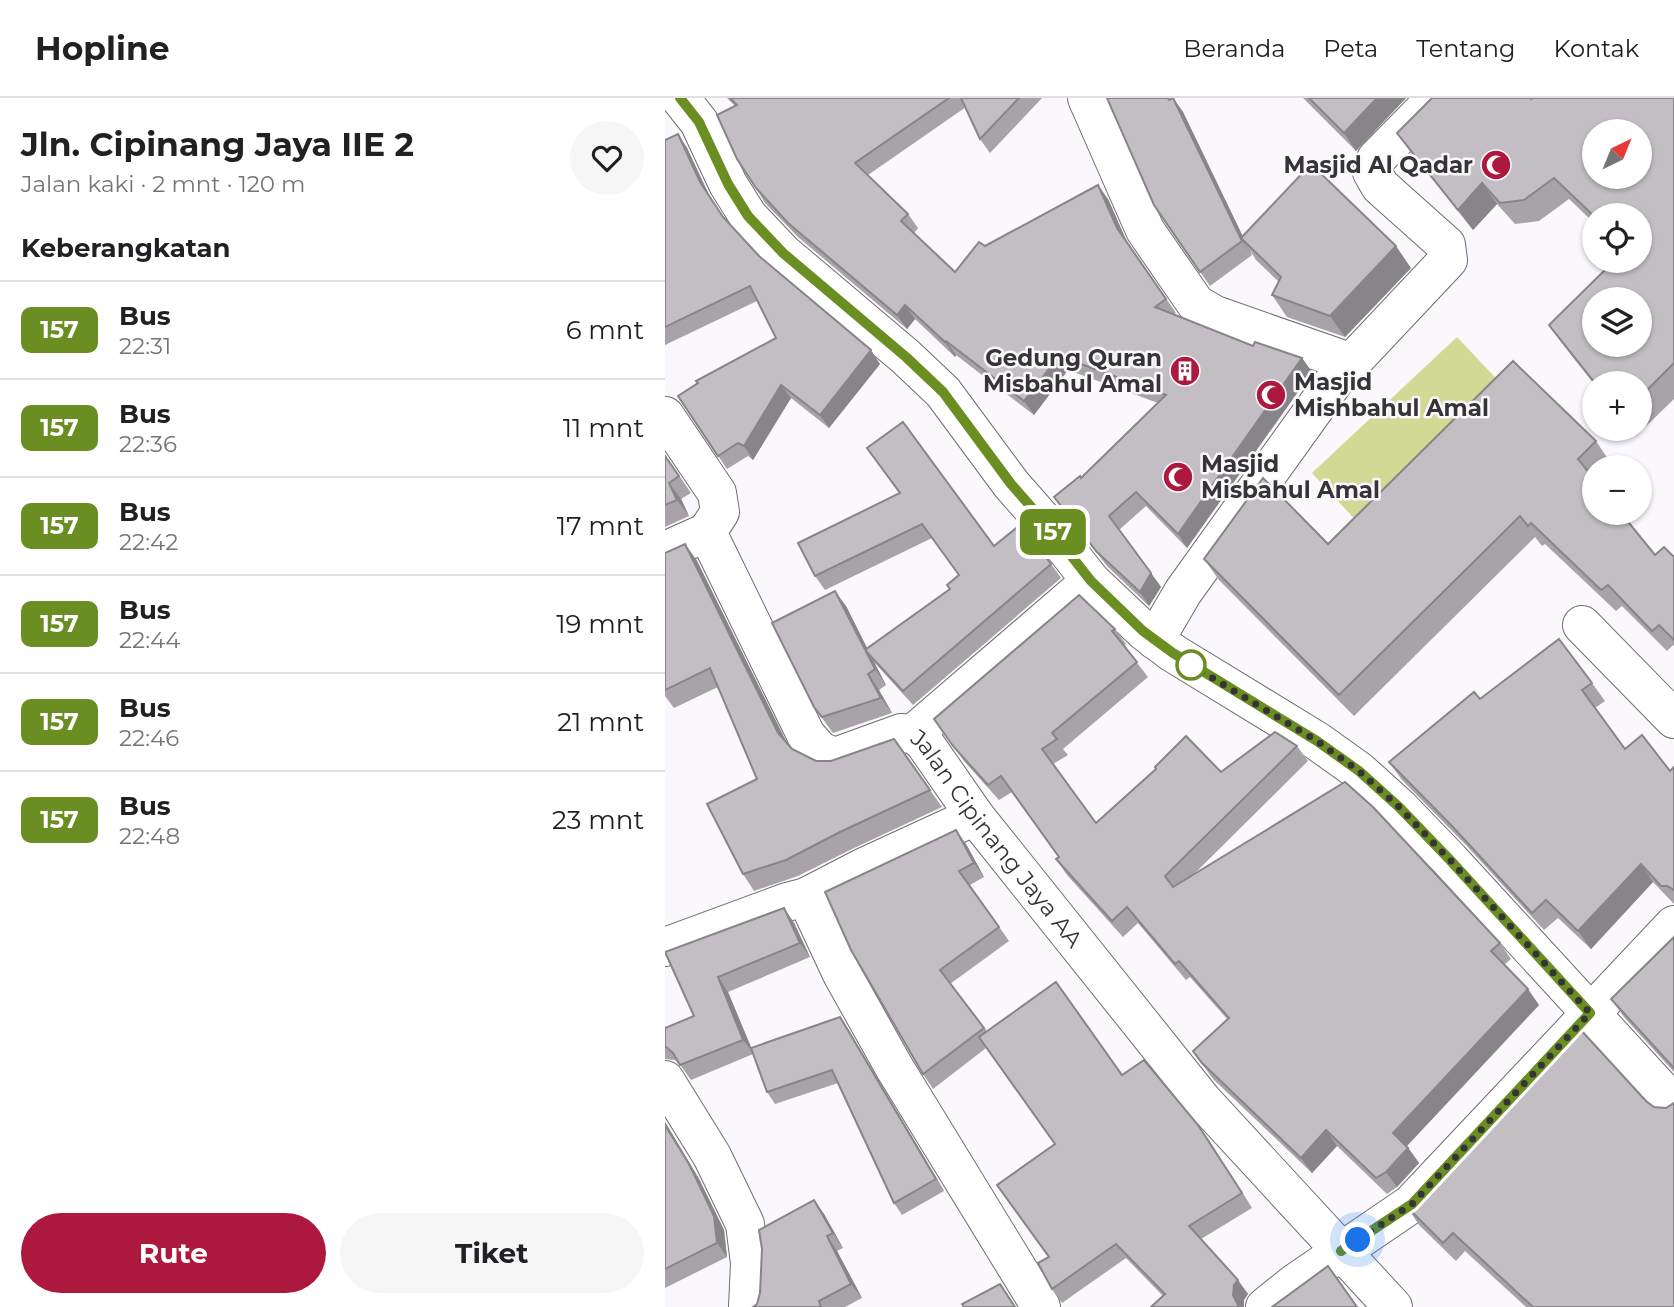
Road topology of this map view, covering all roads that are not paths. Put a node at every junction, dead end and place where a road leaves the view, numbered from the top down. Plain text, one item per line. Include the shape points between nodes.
1 (680, 98) edge
2 (1087, 98) edge
3 (1436, 98) edge
4 (1352, 363) junction
5 (665, 416) edge
6 (707, 532) junction
7 (665, 551) edge
8 (1091, 581) junction
9 (1582, 625) dead end
10 (1155, 640) junction
11 (1674, 719) edge
12 (913, 734) junction
13 (975, 816) junction
14 (806, 897) junction
15 (1674, 925) edge
16 (665, 947) edge
17 (1590, 1013) junction
18 (665, 1080) edge
19 (1674, 1104) edge
20 (1341, 1251) junction
21 (747, 1307) edge
22 (1041, 1307) edge
23 (1265, 1307) edge
24 (1393, 1307) edge

1 - 8 street via 699,122 748,216 783,253 943,392
2 - 4 street via 1145,230 1196,304 1215,315
3 - 4 street via 1376,159 1372,172 1380,186 1446,244 1448,260
4 - 10 street via 1251,496
5 - 6 street via 717,493 720,512
6 - 7 street
6 - 12 street, Jalan Cipinang Jaya AA via 806,735 820,751 835,757 901,733
8 - 10 street
8 - 12 street
9 - 11 street
10 - 17 street via 1359,771 1450,860
12 - 13 street, Jalan Cipinang Jaya AA via 923,741
13 - 14 street
13 - 20 street, Jalan Cipinang Jaya AA via 1203,1101
14 - 16 street
14 - 22 street via 894,1067
15 - 17 street
17 - 19 street
17 - 20 street via 1412,1204
18 - 21 street via 712,1156 745,1224 750,1263
20 - 23 street
20 - 24 street, Jalan Cipinang Jaya AA

